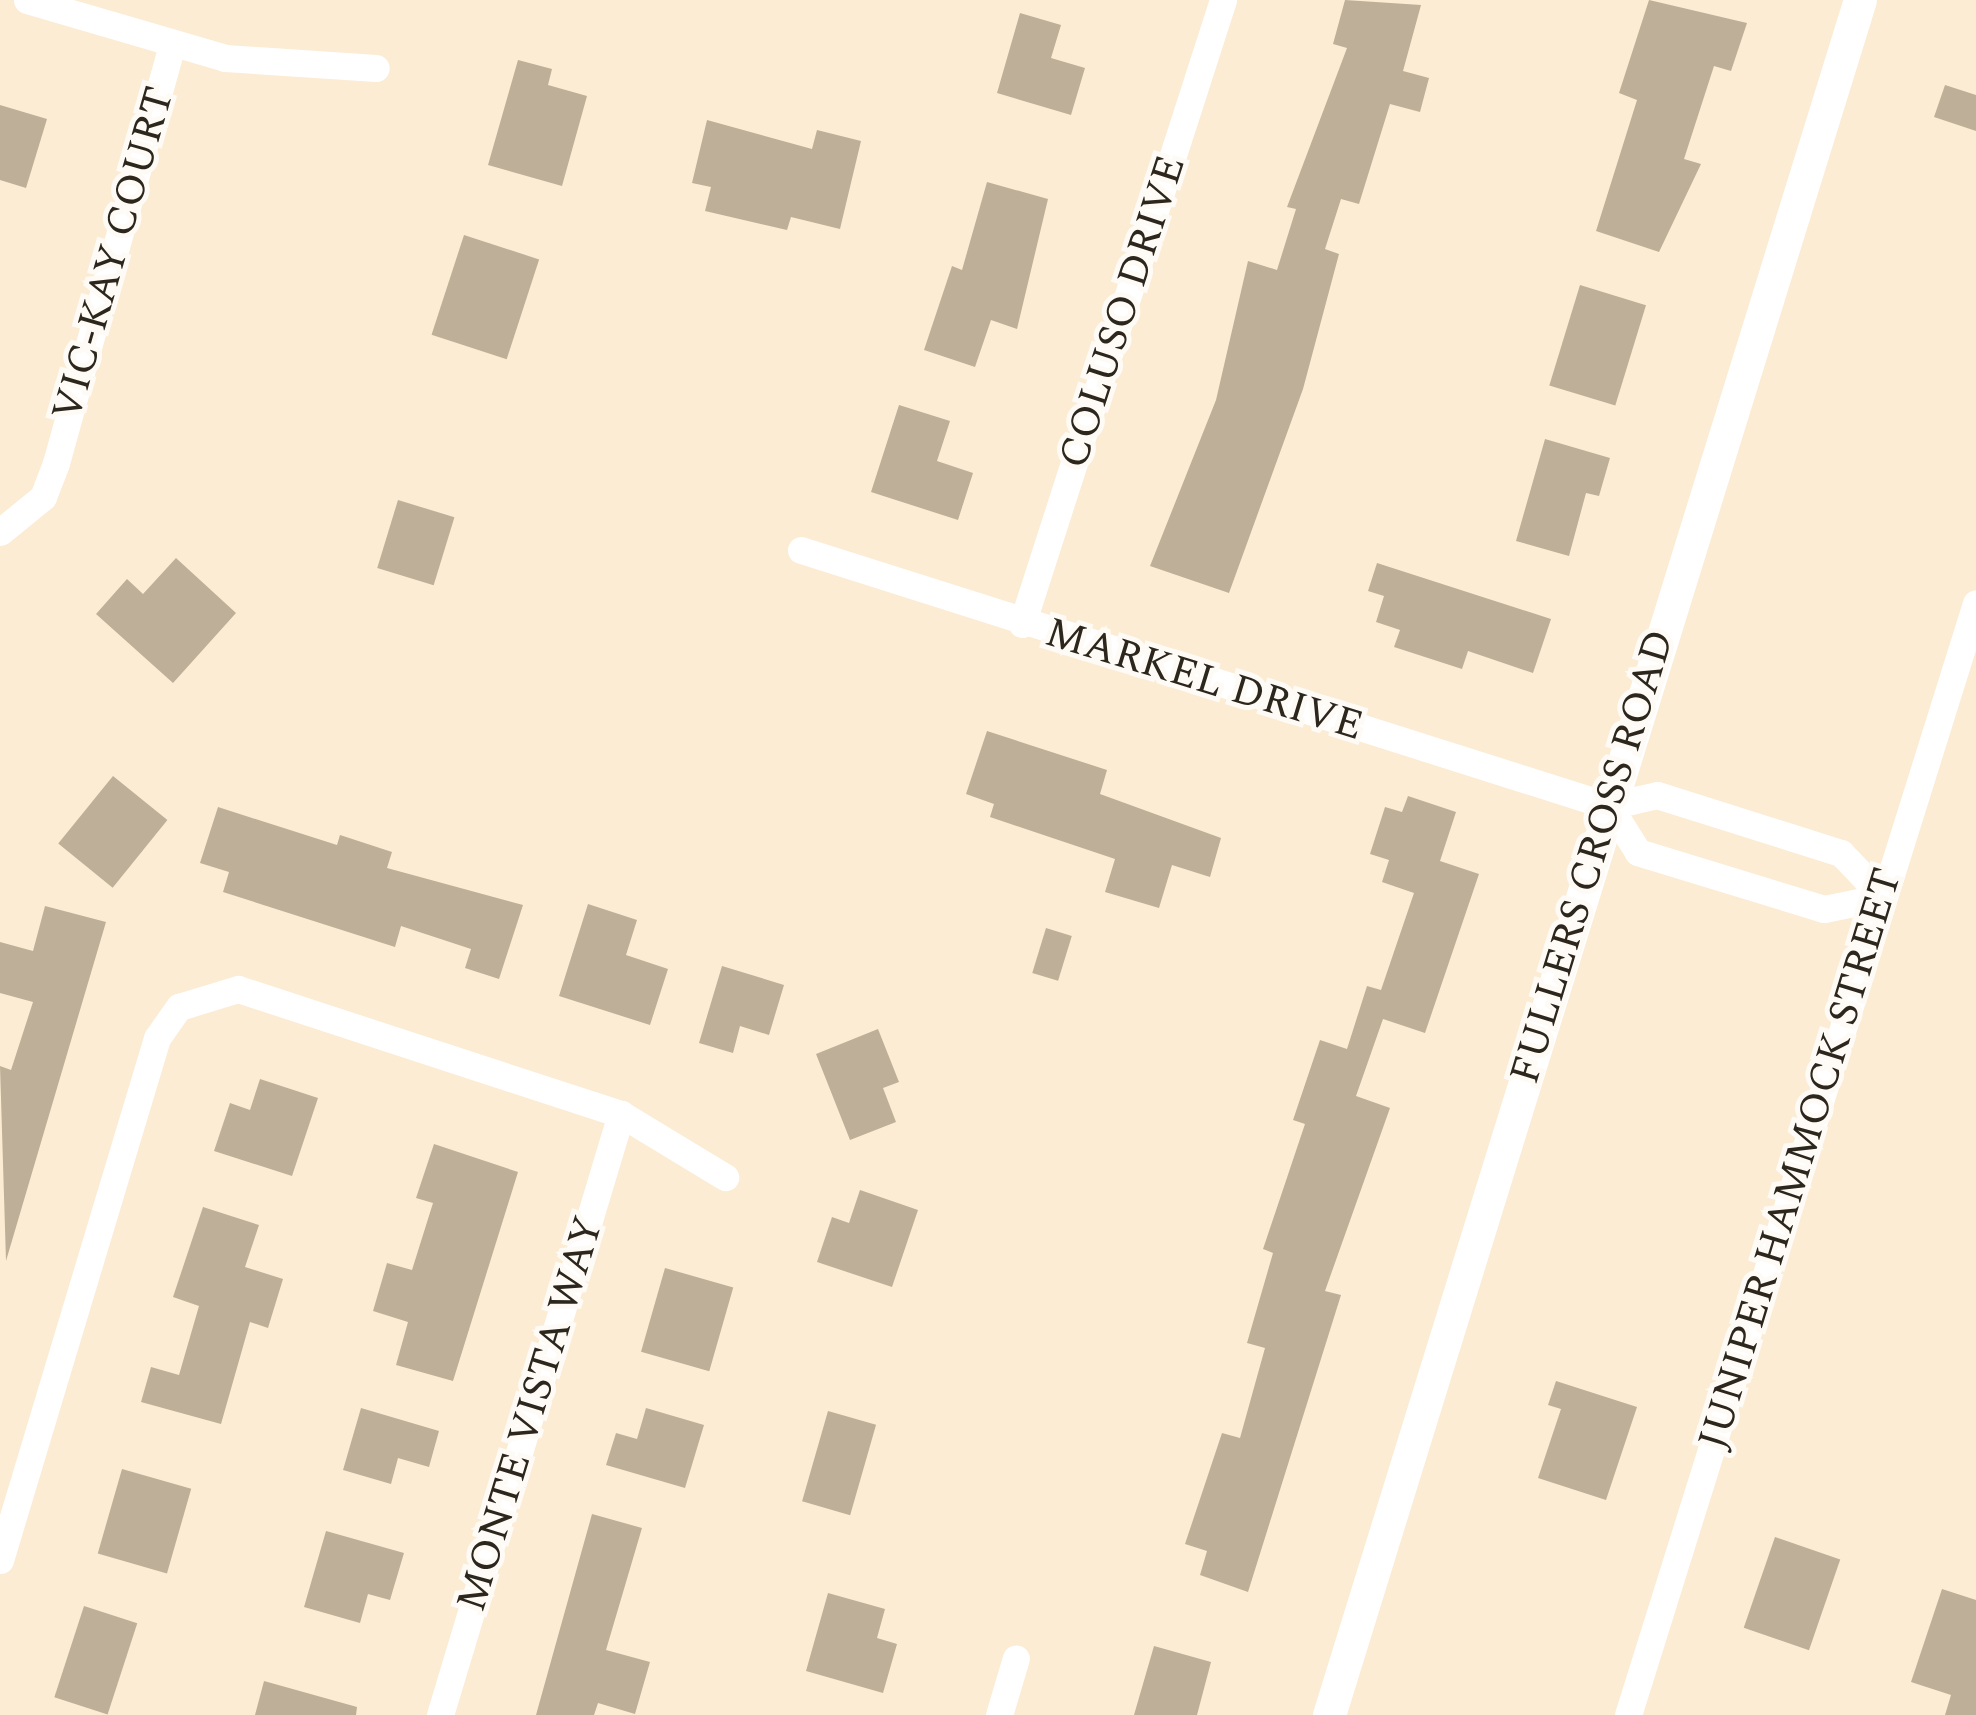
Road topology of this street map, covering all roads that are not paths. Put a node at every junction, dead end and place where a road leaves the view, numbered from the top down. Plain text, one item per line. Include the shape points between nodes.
1 (28, 0) edge
2 (1223, 0) edge
3 (1860, 0) edge
4 (172, 46) junction
5 (376, 68) dead end
6 (0, 532) edge
7 (801, 550) dead end
8 (1976, 603) edge
9 (1022, 624) junction
10 (1609, 806) junction
11 (1883, 897) junction
12 (621, 1114) junction
13 (725, 1177) dead end
14 (0, 1559) edge
15 (1016, 1658) dead end
16 (440, 1715) edge
17 (999, 1715) edge
18 (1329, 1715) edge
19 (1628, 1715) edge

1 - 4 street
2 - 9 street, COLUSO DRIVE
3 - 10 street, FULLERS CROSS ROAD
4 - 5 street
4 - 6 street, VIC-KAY COURT via 56,463 43,497
7 - 9 street, MARKEL DRIVE
8 - 11 street, JUNIPER HAMMOCK STREET
9 - 10 street, MARKEL DRIVE
10 - 11 street via 1657,796 1841,854
10 - 11 street via 1638,852 1824,909
10 - 18 street, FULLERS CROSS ROAD
11 - 19 street, JUNIPER HAMMOCK STREET
12 - 13 street
12 - 14 street via 238,989 179,1007 158,1038
12 - 16 street, MONTE VISTA WAY
15 - 17 street

